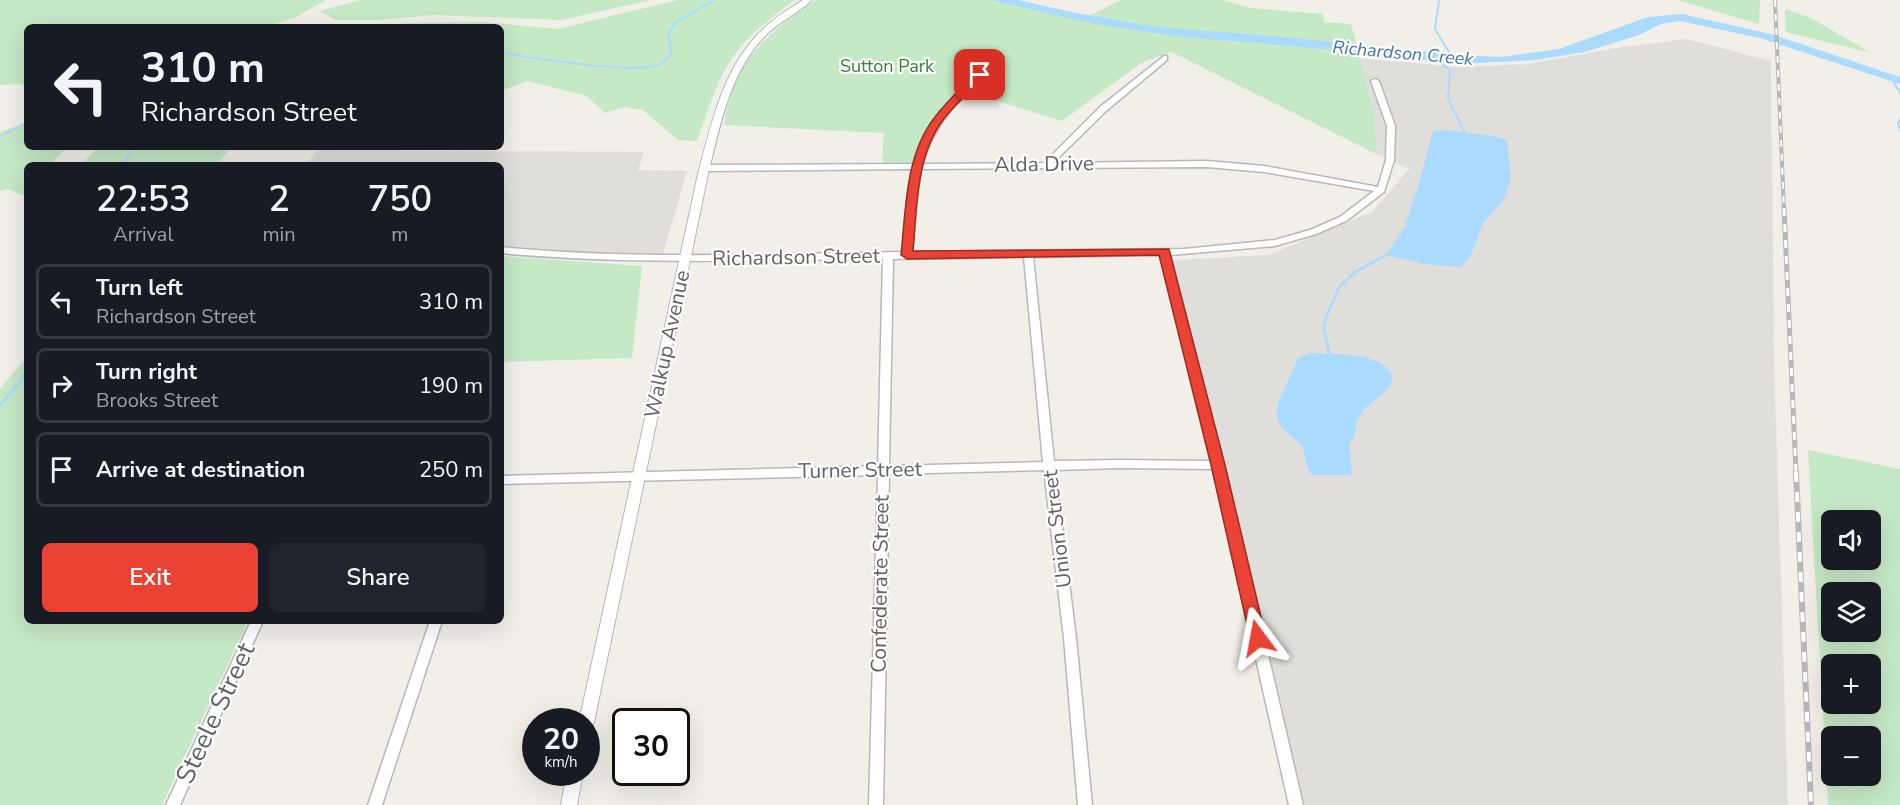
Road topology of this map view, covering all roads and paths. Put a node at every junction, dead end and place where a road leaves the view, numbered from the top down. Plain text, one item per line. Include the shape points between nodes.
1 (808, 0) edge
2 (1000, 57) dead end
3 (1164, 58) dead end
4 (1375, 81) dead end
5 (1047, 164) junction
6 (917, 165) junction
7 (705, 168) junction
8 (1381, 190) junction
9 (504, 250) edge
10 (1164, 251) junction
11 (1028, 253) junction
12 (888, 255) junction
13 (907, 255) junction
14 (685, 258) junction
15 (1218, 465) junction
16 (1049, 466) junction
17 (882, 470) junction
18 (640, 474) junction
19 (504, 480) edge
20 (256, 624) edge
21 (435, 624) edge
22 (589, 708) edge
23 (572, 786) edge
24 (173, 805) edge
25 (375, 805) edge
26 (569, 805) edge
27 (876, 805) edge
28 (1085, 805) edge
29 (1296, 805) edge

1 - 7 street, Walkup Avenue via 754,43 732,75 721,102
2 - 6 street via 939,118
3 - 5 street
4 - 8 street via 1391,126 1390,160
5 - 6 street, Alda Drive
5 - 8 street, Alda Drive via 1237,166
6 - 7 street, Alda Drive
6 - 13 street
7 - 14 street, Walkup Avenue
8 - 10 street, Richardson Street via 1343,219 1275,243
9 - 14 street, Richardson Street via 575,257
10 - 11 street, Richardson Street
10 - 15 street
11 - 13 street, Richardson Street
11 - 16 street, Union Street
12 - 13 street, Richardson Street
12 - 14 street, Richardson Street
12 - 17 street, Confederate Street
14 - 18 street, Walkup Avenue
15 - 16 street, Turner Street
15 - 29 street
16 - 17 street, Turner Street
16 - 28 street, Union Street
17 - 18 street, Turner Street
17 - 27 street, Confederate Street
18 - 19 street, Turner Street
18 - 22 street, Walkup Avenue
20 - 24 street, Steele Street
21 - 25 street
23 - 26 street

